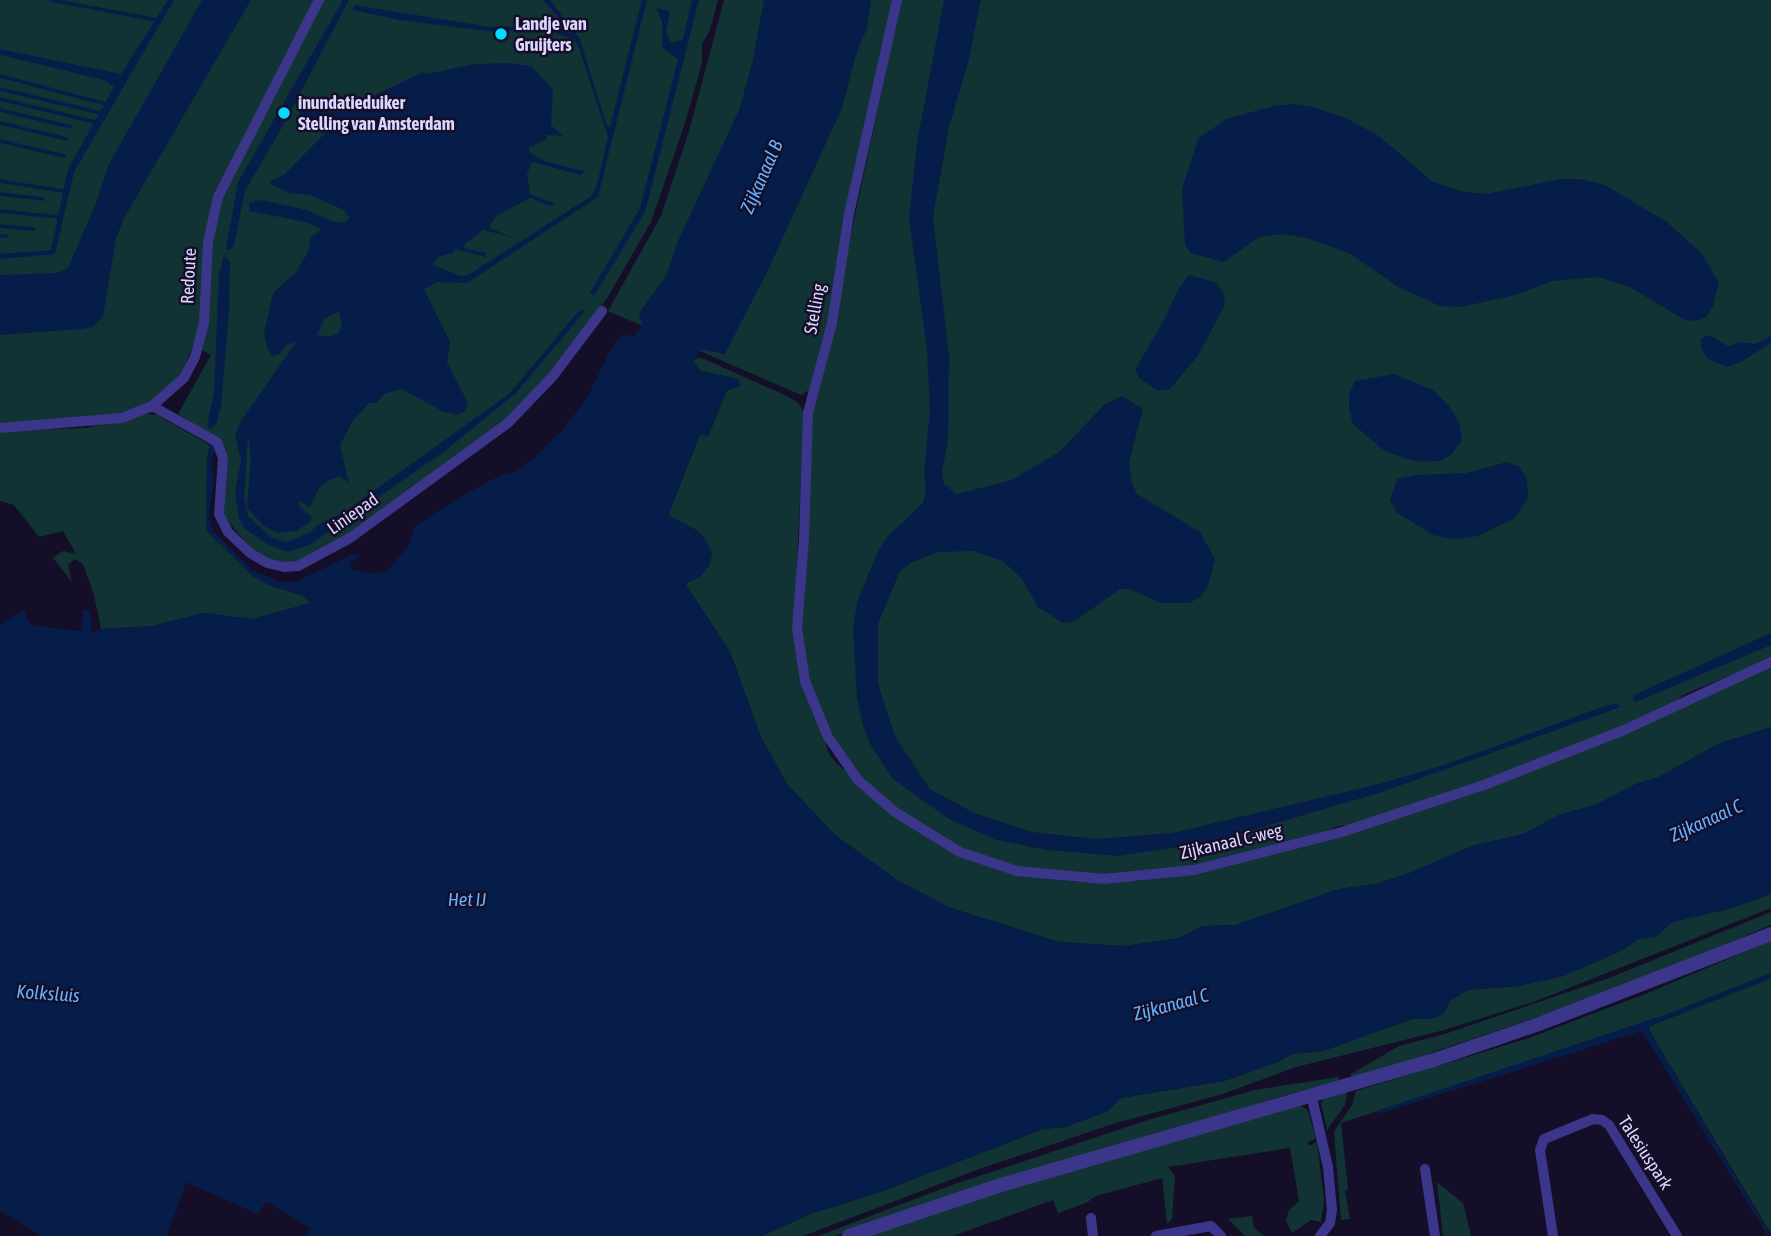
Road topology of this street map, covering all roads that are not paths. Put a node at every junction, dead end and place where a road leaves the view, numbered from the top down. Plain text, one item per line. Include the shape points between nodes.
1 (320, 0) edge
2 (897, 0) edge
3 (602, 312) dead end
4 (152, 406) junction
5 (0, 428) edge
6 (797, 628) joint
7 (1771, 662) edge
8 (1771, 934) edge
9 (1312, 1098) junction
10 (1425, 1169) dead end
11 (1091, 1218) dead end
12 (849, 1236) edge
13 (1093, 1236) edge
14 (1156, 1236) edge
15 (1221, 1236) edge
16 (1320, 1236) edge
17 (1435, 1236) edge
18 (1553, 1236) edge
19 (1677, 1236) edge

1 - 4 street, Redoute via 218,197 208,242 204,323 195,357 178,384
2 - 6 street, Stelling via 849,214 830,334 810,403
3 - 4 street, Liniepad via 547,383 508,423 350,538 298,566 267,563 228,532 218,507 220,447 208,435
4 - 5 street, Redoute via 111,420
6 - 7 street, Zijkanaal C-weg via 801,667 820,722 847,766 879,799 935,839 973,858 1024,872 1089,879 1213,866 1406,812 1561,756
8 - 9 street via 1539,1024
9 - 12 street via 1001,1185
9 - 16 street via 1326,1155 1332,1210 1330,1223
10 - 17 street
11 - 13 street
14 - 15 street via 1211,1226
18 - 19 street, Talesiuspark via 1540,1150 1544,1139 1593,1119 1609,1125

